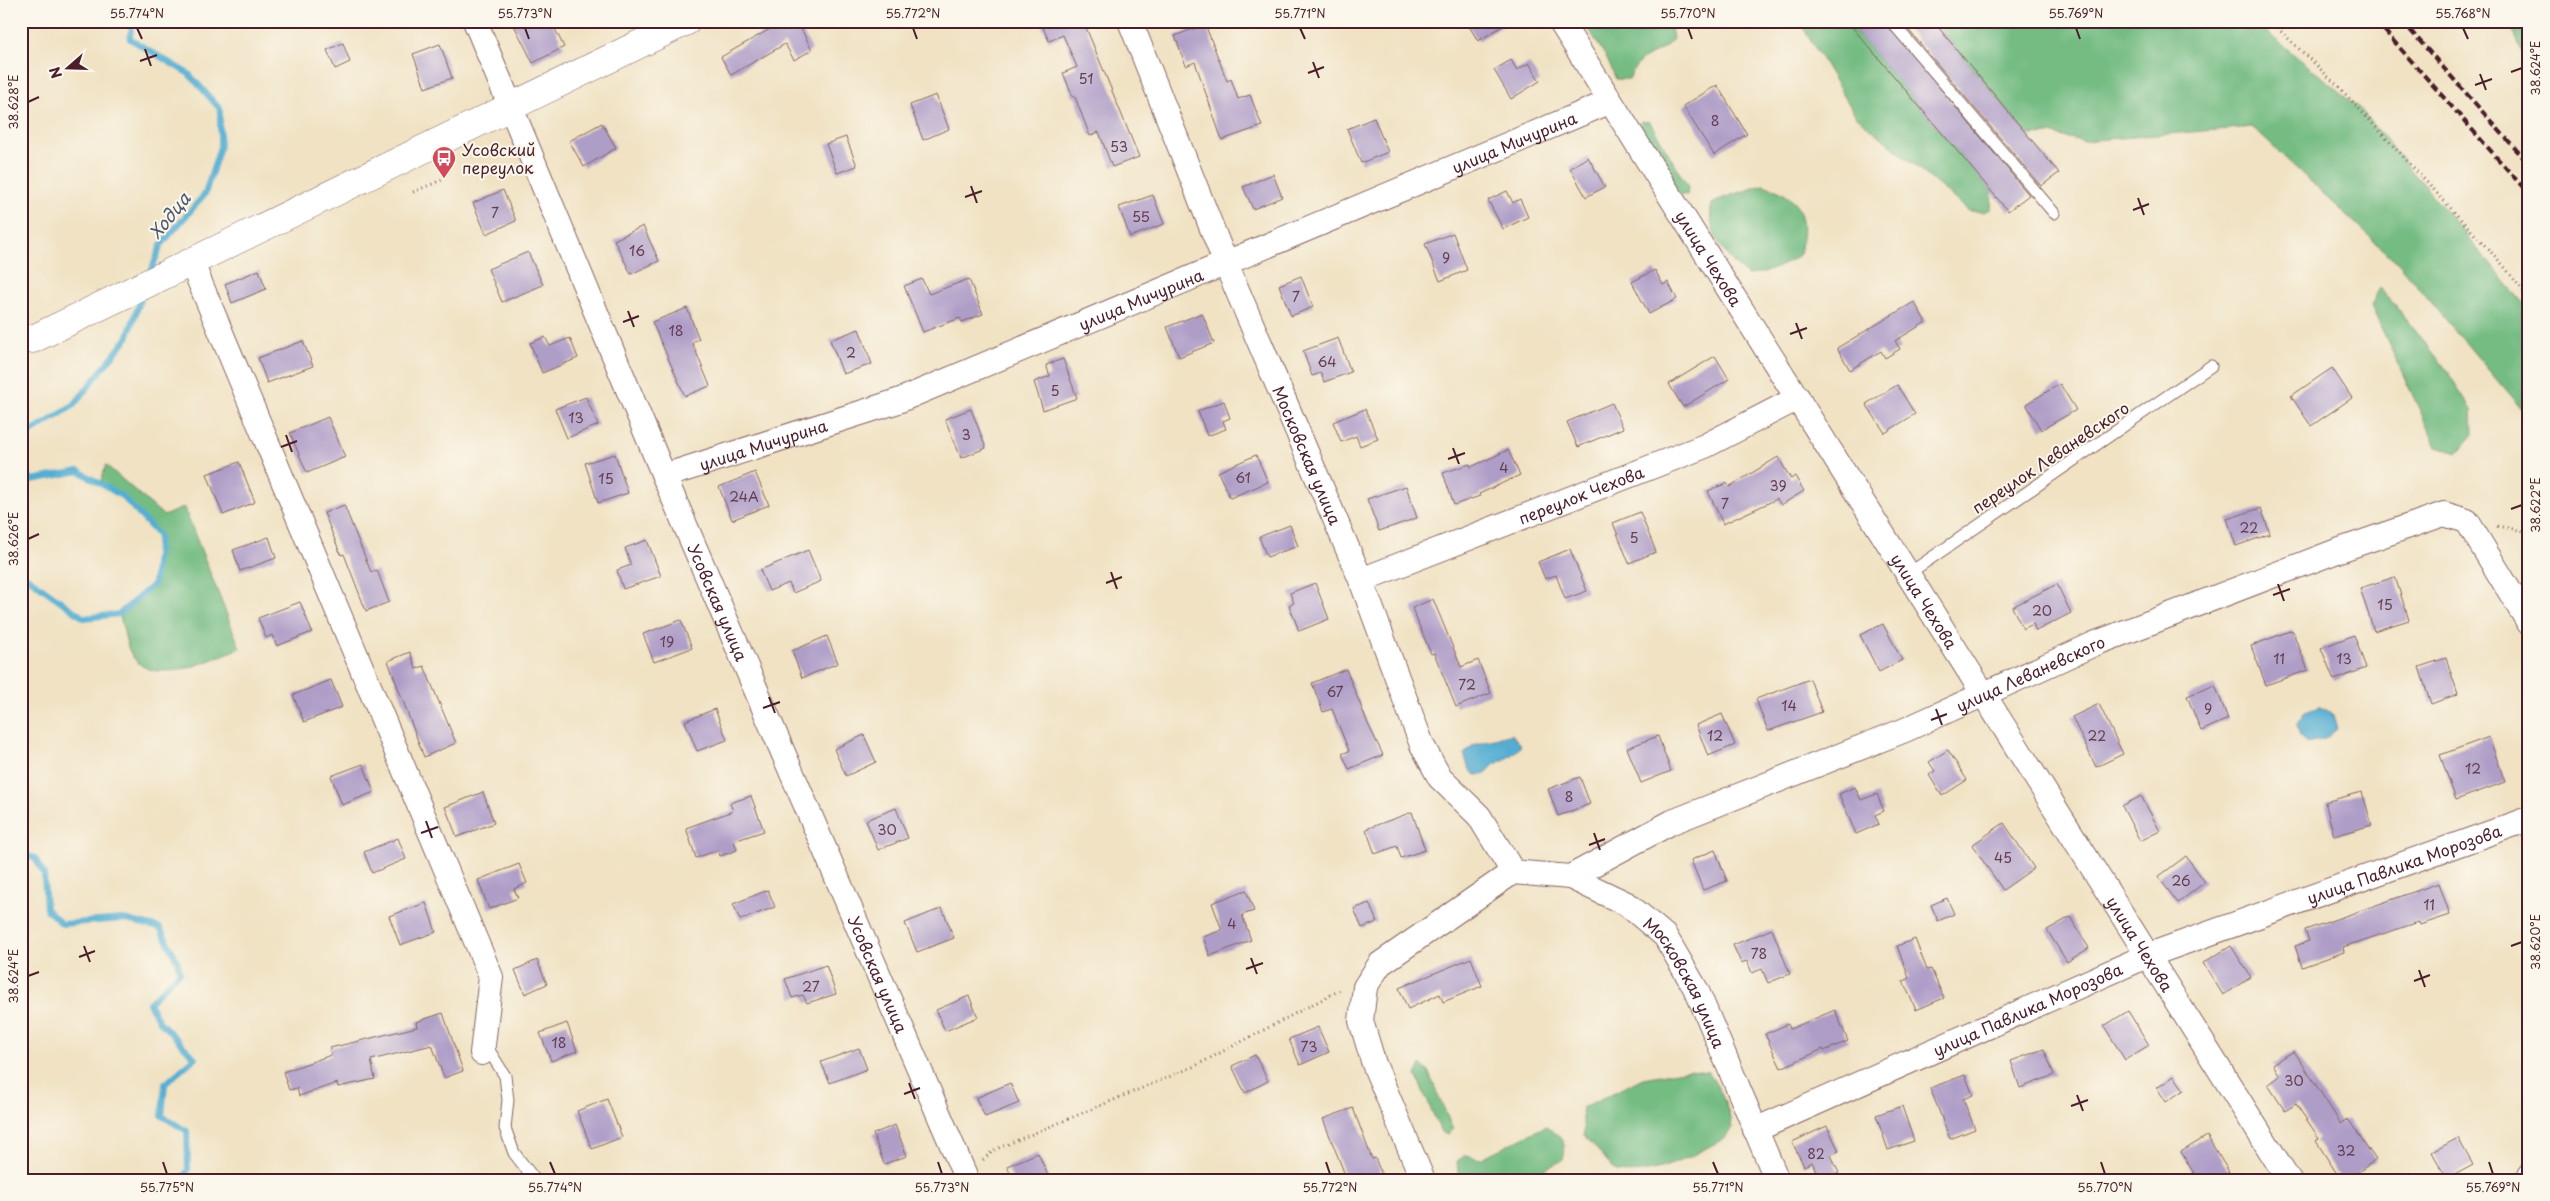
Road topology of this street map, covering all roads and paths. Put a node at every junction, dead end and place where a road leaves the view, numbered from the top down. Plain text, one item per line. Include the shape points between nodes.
1 (475, 21) edge
2 (687, 21) edge
3 (1130, 21) edge
4 (1560, 21) edge
5 (1891, 21) edge
6 (2270, 21) edge
7 (1609, 102) junction
8 (510, 108) junction
9 (444, 179) dead end
10 (413, 192) dead end
11 (2054, 213) dead end
12 (191, 261) junction
13 (1226, 264) junction
14 (2529, 299) edge
15 (21, 339) edge
16 (2211, 366) dead end
17 (1798, 398) junction
18 (664, 476) junction
19 (1908, 574) junction
20 (1361, 580) junction
21 (2529, 623) edge
22 (1984, 694) junction
23 (2529, 819) edge
24 (1513, 872) junction
25 (1570, 877) junction
26 (2149, 955) junction
27 (1374, 973) junction
28 (482, 1047) joint
29 (1755, 1130) junction
30 (973, 1172) edge
31 (535, 1180) edge
32 (1423, 1180) edge
33 (1777, 1180) edge
34 (2290, 1180) edge

1 - 8 street, Усовская улица
2 - 8 street
3 - 13 street, Московская улица
4 - 7 street, улица Чехова
5 - 11 lane
6 - 14 path via 2339,87 2502,265
7 - 13 street, улица Мичурина
7 - 17 street, улица Чехова
8 - 12 street
8 - 18 street, Усовская улица
9 - 10 path
12 - 15 street via 33,339
12 - 28 street via 490,977
13 - 18 street, улица Мичурина via 898,401
13 - 20 street, Московская улица
16 - 19 lane, переулок Леваневского
17 - 19 street, улица Чехова
17 - 20 street, переулок Чехова via 1705,446
18 - 30 street, Усовская улица
19 - 22 street, улица Чехова
20 - 24 street, Московская улица via 1422,745 1440,778 1479,816
21 - 22 street, улица Леваневского via 2467,521 2444,514 2337,551 2094,644
22 - 25 street, улица Леваневского via 1905,730 1672,822
22 - 26 street, улица Чехова
23 - 26 street, улица Павлика Морозова
24 - 25 street, Московская улица
24 - 27 street via 1380,964
25 - 29 street, Московская улица via 1627,904 1665,936 1697,991
26 - 29 street, улица Павлика Морозова
26 - 34 street, улица Чехова
27 - 30 path via 1224,1053 994,1150
27 - 32 street via 1365,987 1361,1021 1374,1064
28 - 31 lane via 505,1076 508,1100 505,1128 514,1153
29 - 33 street, Московская улица

